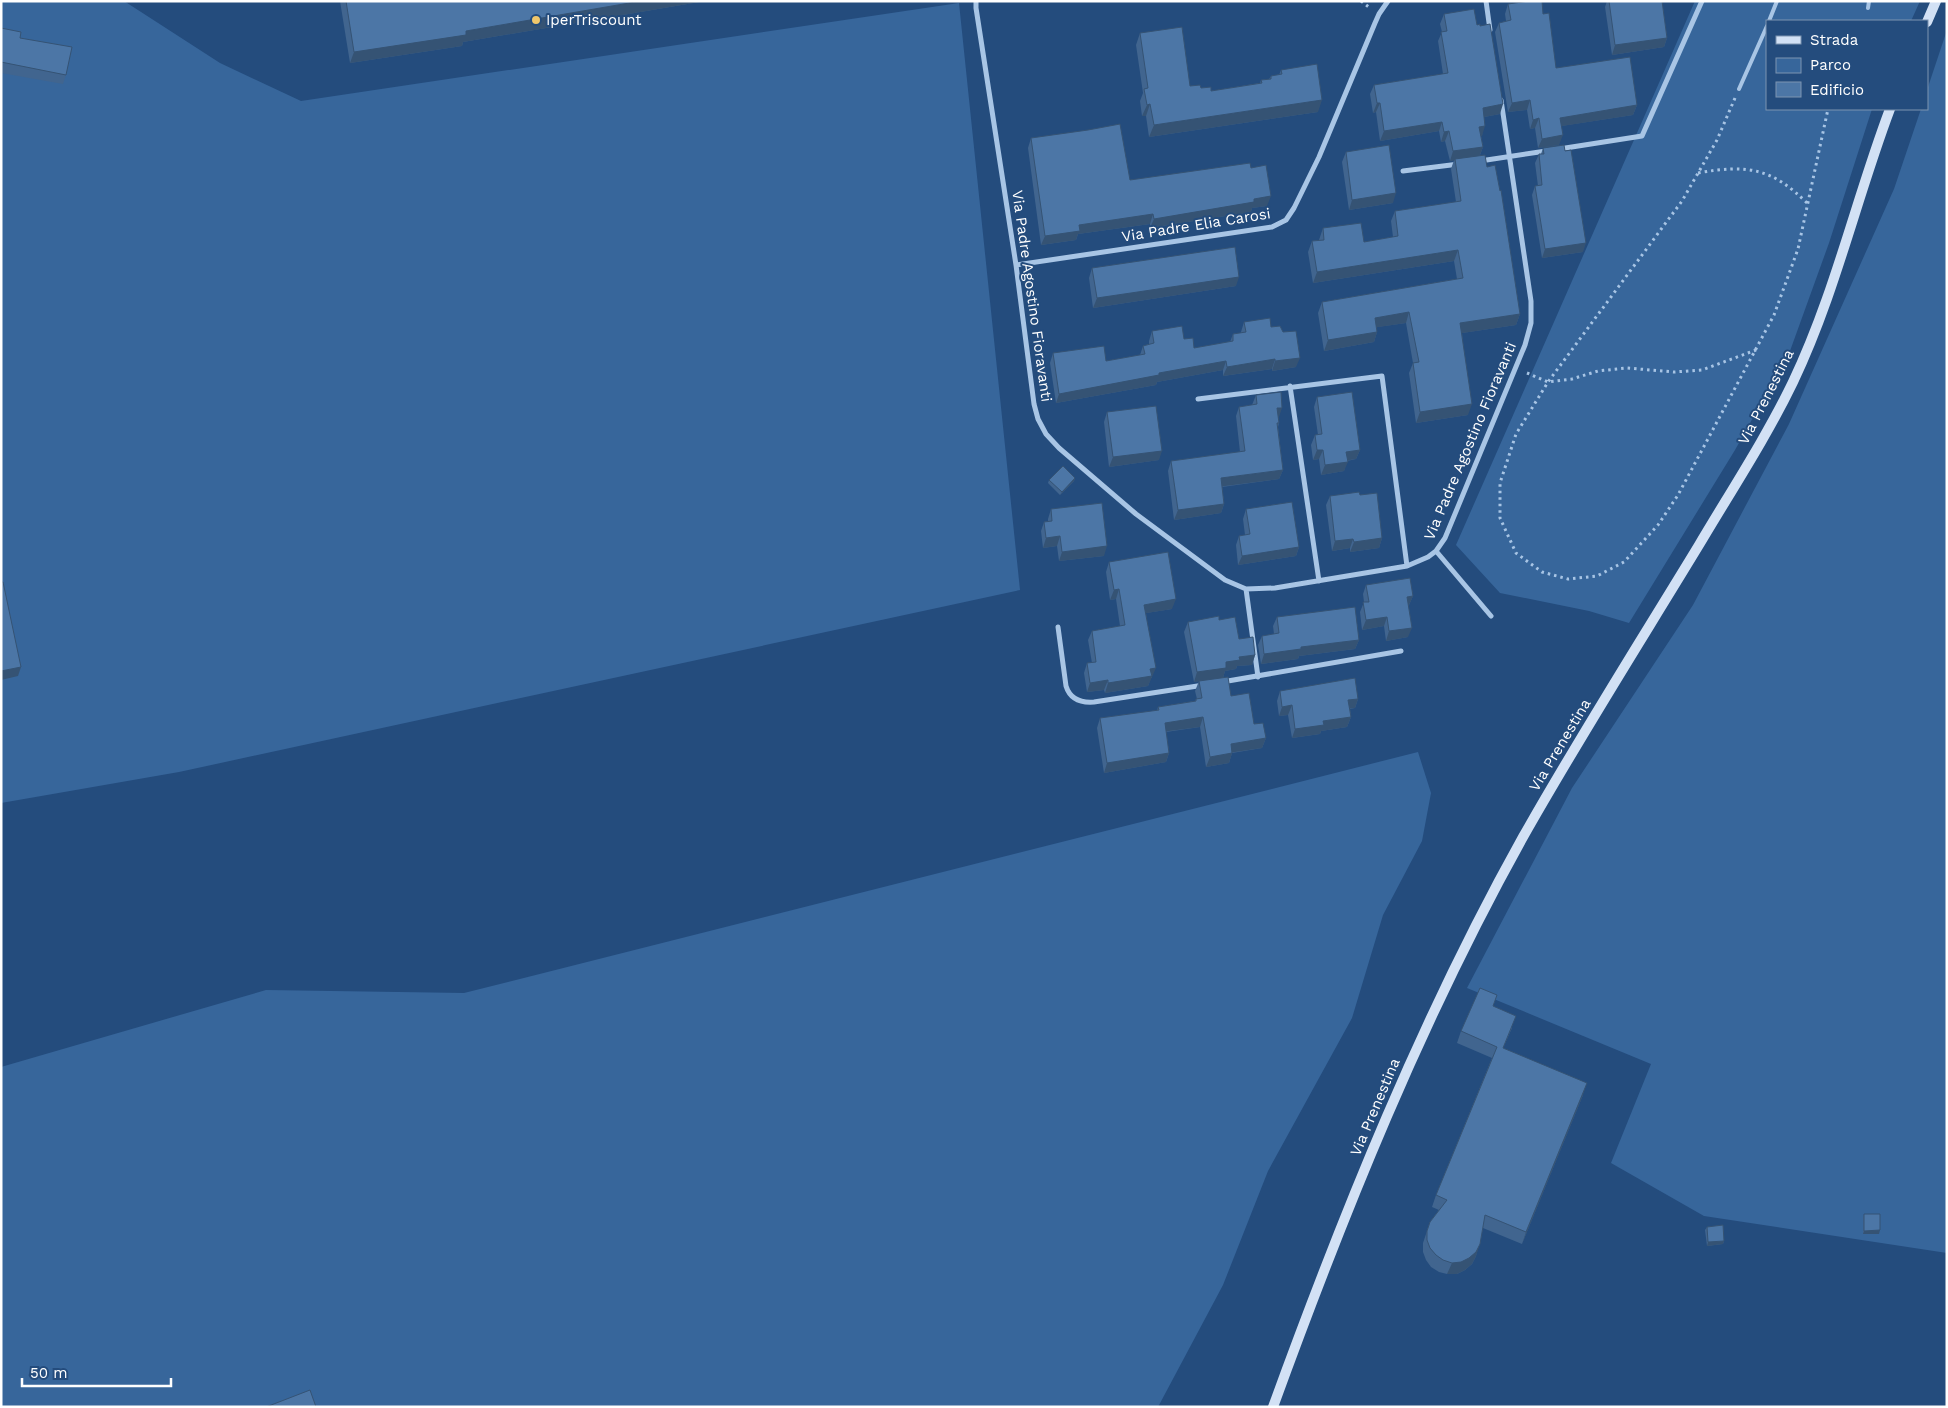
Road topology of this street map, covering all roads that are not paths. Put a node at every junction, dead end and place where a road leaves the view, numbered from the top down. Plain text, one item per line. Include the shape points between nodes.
1 (976, 1) edge
2 (1388, 1) edge
3 (1486, 1) edge
4 (1702, 1) edge
5 (1777, 1) edge
6 (1869, 1) edge
7 (1936, 1) edge
8 (1868, 8) dead end
9 (1769, 20) edge
10 (1928, 20) edge
11 (1766, 28) edge
12 (1492, 40) edge
13 (1500, 89) edge
14 (1739, 89) road end
15 (1890, 110) edge
16 (1510, 157) junction
17 (1471, 162) edge
18 (1462, 163) edge
19 (1403, 171) dead end
20 (1016, 265) junction
21 (1290, 386) junction
22 (1198, 399) dead end
23 (1436, 551) junction
24 (1407, 566) junction
25 (1319, 581) junction
26 (1246, 589) junction
27 (1491, 616) dead end
28 (1058, 627) dead end
29 (1401, 651) dead end
30 (1258, 677) junction
31 (1220, 683) edge
32 (1210, 684) edge
33 (1273, 1407) edge

1 - 20 street, Via Padre Agostino Fioravanti
2 - 20 street, Via Padre Elia Carosi via 1379,14 1313,170 1290,215 1281,224
3 - 12 street
4 - 16 street via 1642,136
5 - 9 lane
6 - 8 lane
7 - 10 main road
11 - 14 lane
13 - 16 street, Via Padre Agostino Fioravanti
15 - 33 main road, Via Prenestina via 1826,300 1793,382 1752,457 1557,778 1461,954 1374,1148
16 - 17 street
16 - 23 street, Via Padre Agostino Fioravanti via 1532,308 1531,323 1516,369 1445,538
18 - 19 street
20 - 26 street, Via Padre Agostino Fioravanti via 1034,404 1046,434 1136,514 1225,580
21 - 22 street
21 - 24 street via 1382,376
21 - 25 street
23 - 24 street, Via Padre Agostino Fioravanti via 1428,558
23 - 27 street
24 - 25 street, Via Padre Agostino Fioravanti
25 - 26 street, Via Padre Agostino Fioravanti
26 - 30 street
28 - 32 street via 1068,691 1081,701 1094,702
29 - 30 street
30 - 31 street

